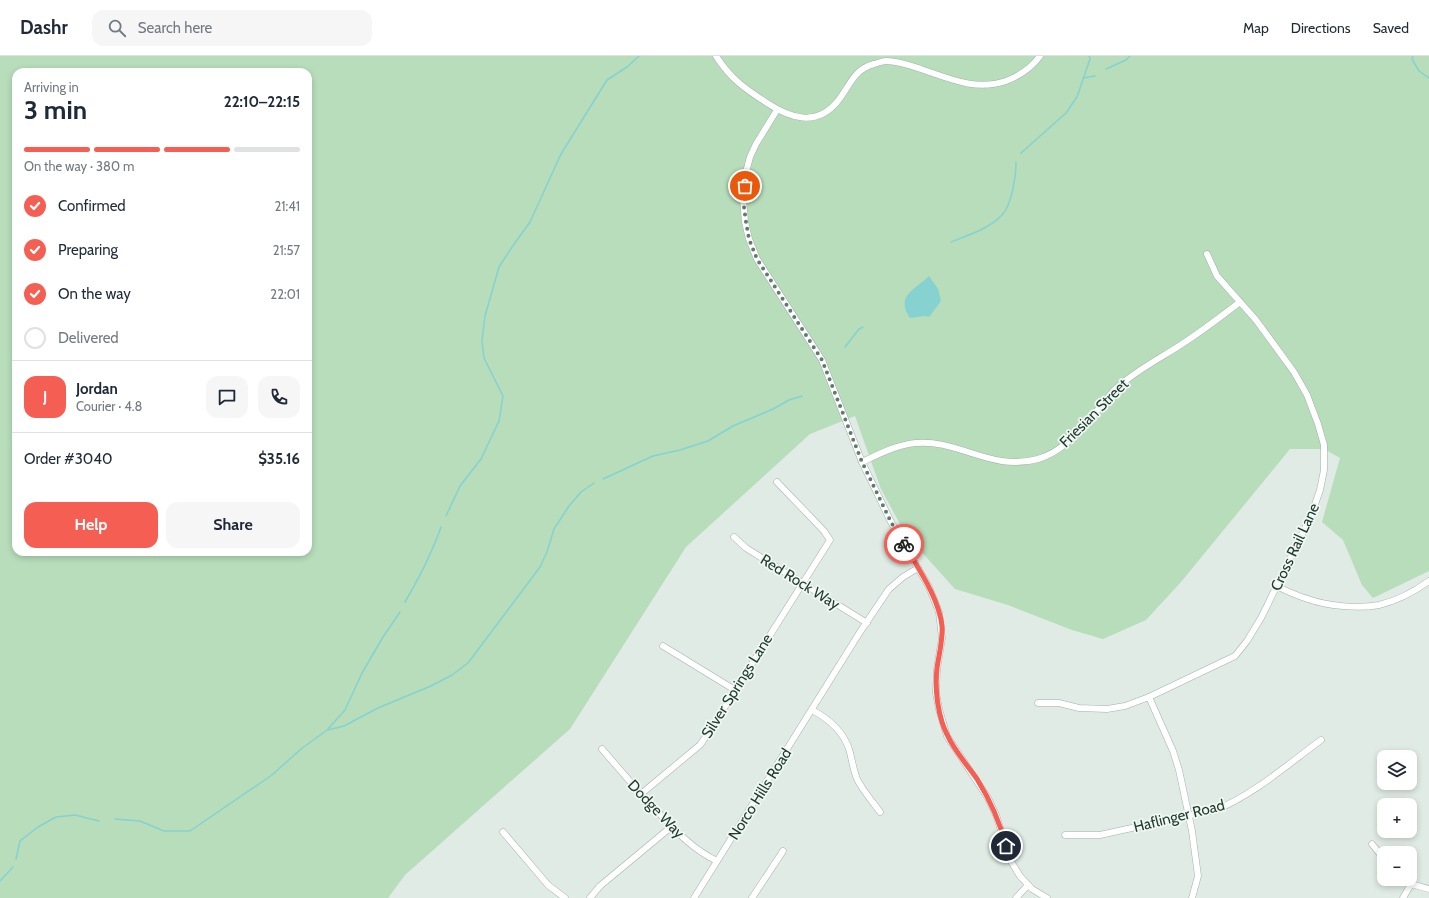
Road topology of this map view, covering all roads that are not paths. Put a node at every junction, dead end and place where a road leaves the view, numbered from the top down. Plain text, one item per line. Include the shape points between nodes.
1 (716, 56) edge
2 (1040, 56) edge
3 (777, 110) junction
4 (1207, 254) dead end
5 (1240, 302) junction
6 (862, 462) junction
7 (777, 482) dead end
8 (734, 537) dead end
9 (918, 568) junction
10 (1429, 581) edge
11 (802, 583) junction
12 (1276, 586) junction
13 (867, 623) junction
14 (664, 646) dead end
15 (735, 690) junction
16 (1149, 697) junction
17 (1038, 703) dead end
18 (812, 710) junction
19 (1322, 740) dead end
20 (602, 749) dead end
21 (641, 794) junction
22 (880, 812) dead end
23 (1188, 816) junction
24 (671, 827) junction
25 (504, 832) dead end
26 (1065, 835) dead end
27 (1372, 844) dead end
28 (1377, 850) edge
29 (783, 851) dead end
30 (717, 862) junction
31 (1028, 885) junction
32 (1410, 886) edge
33 (1417, 886) edge
34 (1429, 889) edge
35 (565, 898) edge
36 (590, 898) edge
37 (694, 898) edge
38 (752, 898) edge
39 (1016, 898) edge
40 (1047, 898) edge
41 (1192, 898) edge
42 (1403, 898) edge

1 - 3 street via 724,69 739,84
2 - 3 street via 1023,73 1011,79 980,86 902,63 884,61 858,72 837,102 825,112 811,118 801,118
3 - 6 street via 750,156 746,172 743,199 749,239 757,259 822,360
4 - 5 street, Cross Rail Lane via 1217,276
5 - 6 street, Friesian Street via 1189,340 1117,387 1079,431 1052,454 1019,462 1000,462 934,444 917,443 900,446
5 - 12 street, Cross Rail Lane via 1294,372 1307,395 1324,445 1324,470 1314,510
6 - 9 street via 891,522
7 - 11 street, Silver Springs Lane via 830,540
8 - 11 street, Red Rock Way via 746,548
9 - 13 street, Norco Hills Road via 889,589
9 - 31 street via 934,599 942,626 936,693 942,723 947,736 988,798 1012,863
10 - 12 street via 1386,603 1359,607 1309,600
11 - 13 street, Red Rock Way
11 - 15 street, Silver Springs Lane
12 - 16 street, Cross Rail Lane via 1261,618 1235,656
13 - 18 street, Norco Hills Road
14 - 15 street
15 - 21 street, Silver Springs Lane via 700,745
16 - 17 street, Cross Rail Lane via 1125,706 1106,709
16 - 23 street via 1173,751
18 - 22 street via 833,724 842,735 859,783
18 - 30 street, Norco Hills Road
19 - 23 street, Haflinger Road via 1235,802
20 - 21 street, Dodge Way
21 - 24 street, Dodge Way
23 - 26 street, Haflinger Road via 1100,835
23 - 41 street via 1198,876
24 - 30 street, Dodge Way via 692,846
24 - 36 street via 600,886
25 - 35 street via 548,885
27 - 28 street
29 - 38 street
30 - 37 street, Norco Hills Road
31 - 39 street
31 - 40 street
32 - 42 street
33 - 34 street

